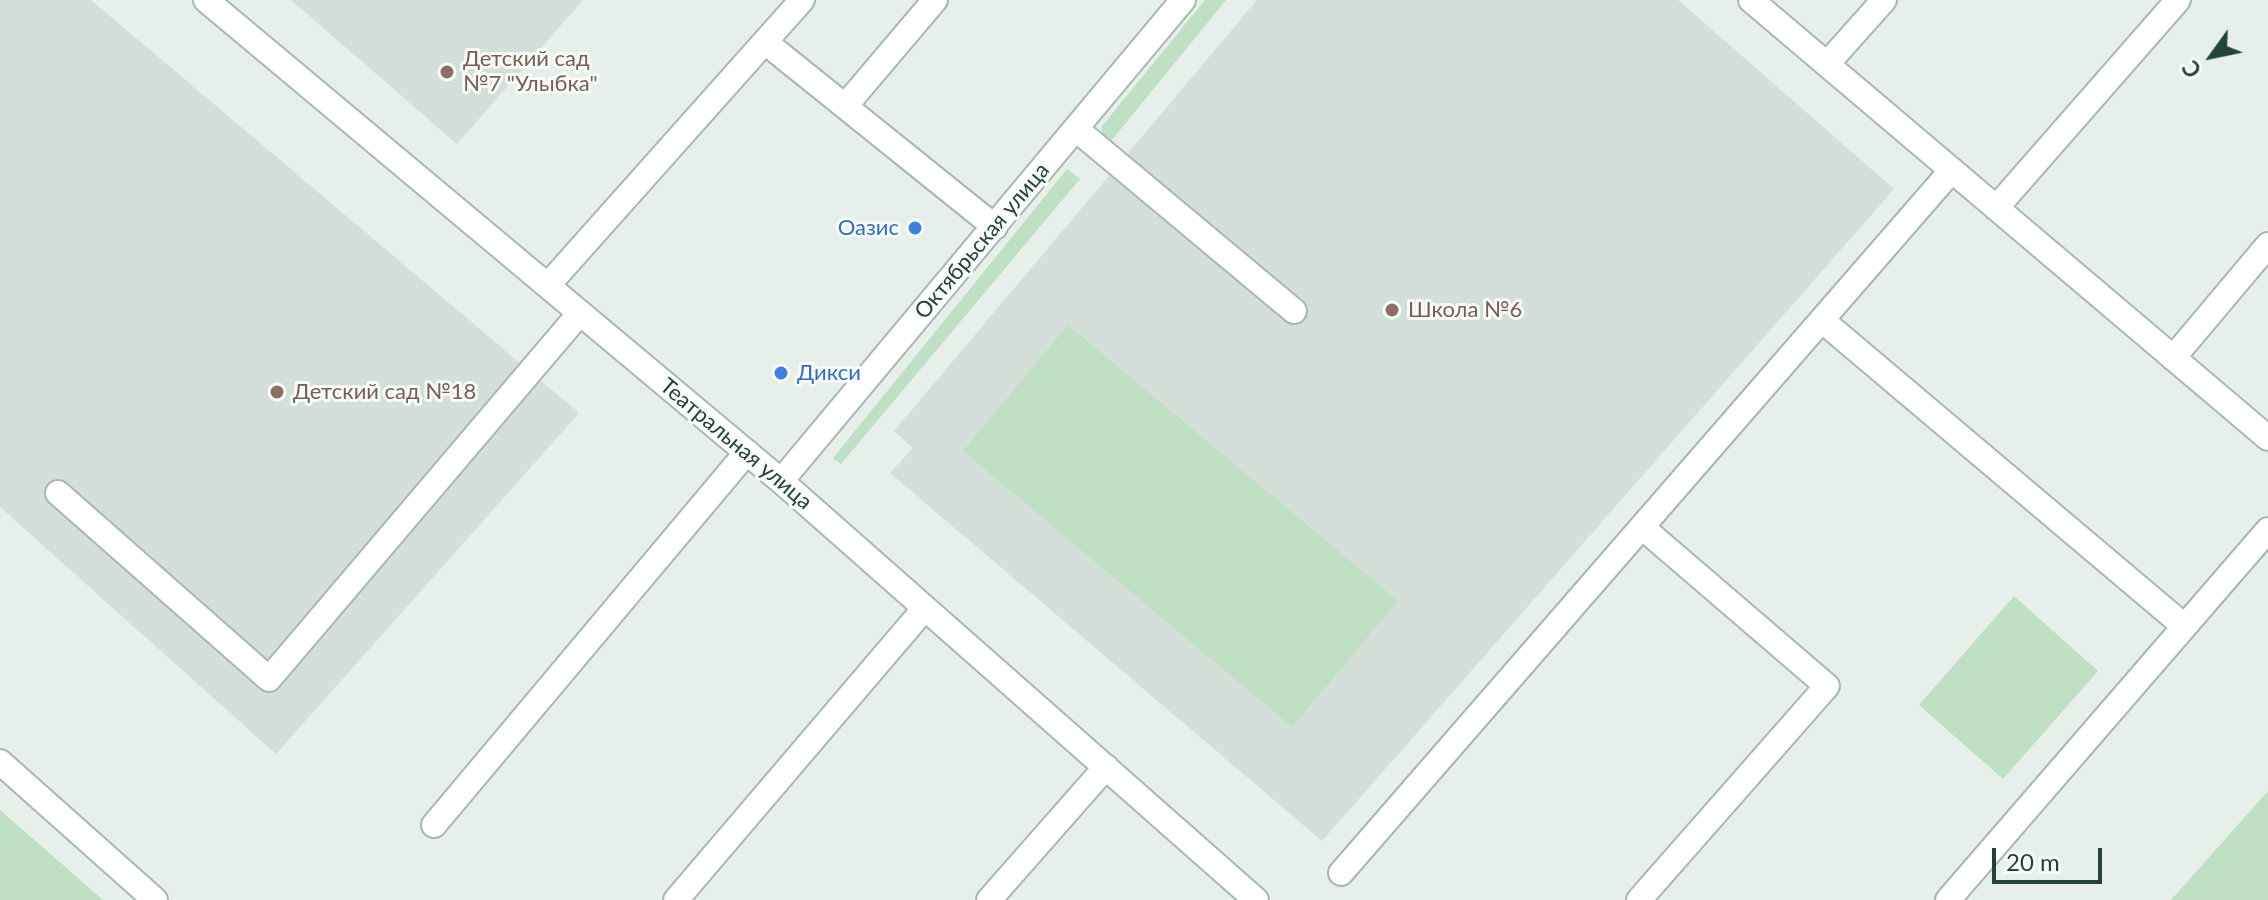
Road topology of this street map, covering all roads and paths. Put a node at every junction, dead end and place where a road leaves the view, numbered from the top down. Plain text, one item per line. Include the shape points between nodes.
1 (206, 0) edge
2 (802, 0) edge
3 (935, 0) edge
4 (1183, 0) edge
5 (1751, 0) edge
6 (1884, 0) edge
7 (2178, 0) edge
8 (765, 42) junction
9 (1827, 64) junction
10 (846, 105) junction
11 (1076, 129) junction
12 (1952, 170) junction
13 (1996, 208) junction
14 (995, 227) junction
15 (2268, 245) edge
16 (548, 285) junction
17 (1294, 311) dead end
18 (580, 313) junction
19 (1824, 322) junction
20 (2173, 358) junction
21 (2268, 438) edge
22 (747, 452) junction
23 (781, 481) junction
24 (58, 493) dead end
25 (1643, 528) junction
26 (2268, 530) edge
27 (925, 608) junction
28 (2184, 626) junction
29 (0, 762) edge
30 (1106, 767) junction
31 (434, 825) dead end
32 (1341, 873) dead end
33 (155, 900) edge
34 (676, 900) edge
35 (989, 900) edge
36 (1256, 900) edge
37 (1639, 900) edge
38 (1948, 900) edge

1 - 16 street, Театральная улица
2 - 8 street
3 - 10 street
4 - 11 street, Октябрьская улица
5 - 9 street
6 - 9 street
7 - 13 street
8 - 10 street
8 - 16 street
9 - 12 street
10 - 14 street
11 - 14 street, Октябрьская улица
11 - 17 street
12 - 13 street
12 - 19 street
13 - 20 street
14 - 23 street, Октябрьская улица
15 - 20 street
16 - 18 street, Театральная улица
18 - 22 street, Театральная улица
18 - 24 street via 269,679
19 - 25 street
19 - 28 street
20 - 21 street
22 - 23 street, Театральная улица
22 - 31 street
23 - 27 street, Театральная улица
25 - 32 street
25 - 37 street via 1827,686
26 - 28 street
27 - 30 street, Театральная улица
27 - 34 street
28 - 38 street
29 - 33 street
30 - 35 street
30 - 36 street, Театральная улица

